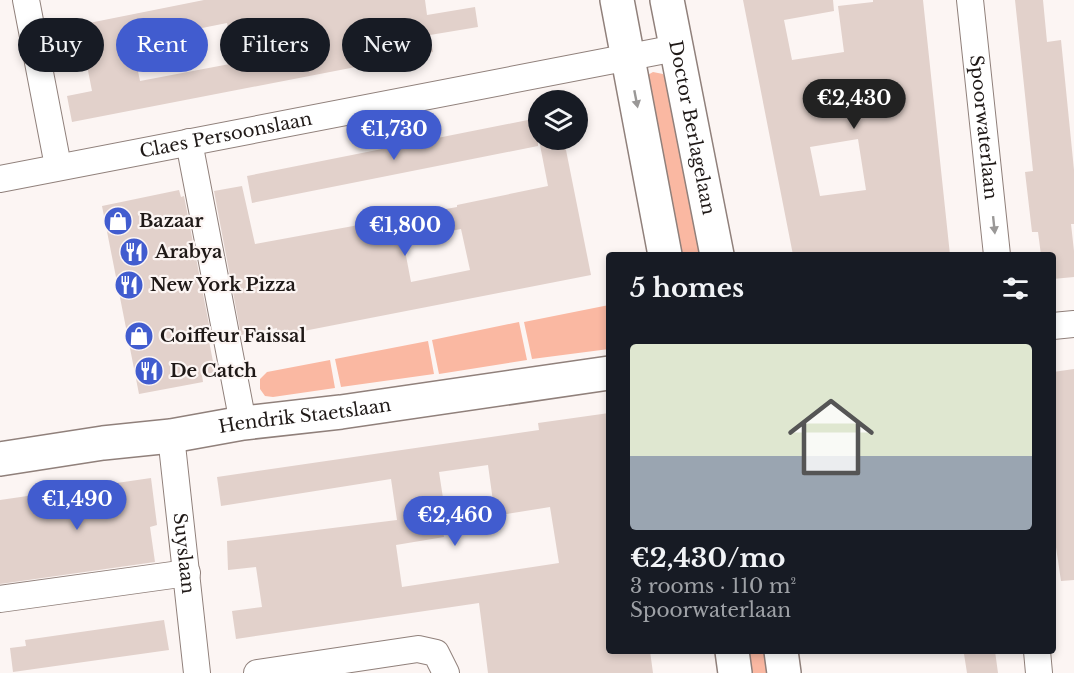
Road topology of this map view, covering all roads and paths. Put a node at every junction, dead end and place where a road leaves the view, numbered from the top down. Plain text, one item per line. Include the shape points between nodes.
1 (26, 0) edge
2 (617, 0) edge
3 (667, 0) edge
4 (970, 0) edge
5 (676, 48) junction
6 (628, 57) junction
7 (189, 141) junction
8 (58, 166) junction
9 (0, 179) edge
10 (664, 252) edge
11 (716, 252) edge
12 (997, 252) edge
13 (1074, 324) edge
14 (1056, 326) edge
15 (606, 374) edge
16 (243, 423) junction
17 (171, 436) junction
18 (0, 459) edge
19 (187, 573) junction
20 (0, 599) edge
21 (732, 654) edge
22 (781, 654) edge
23 (1037, 654) edge
24 (197, 673) edge
25 (257, 673) edge
26 (446, 673) edge
27 (735, 673) edge
28 (784, 673) edge
29 (1040, 673) edge

1 - 8 street
2 - 6 street
3 - 5 street, Doctor Berlagelaan
4 -> 12 street, Spoorwaterlaan
5 - 6 street, Claes Persoonslaan
5 - 11 street, Doctor Berlagelaan
6 - 7 street, Claes Persoonslaan
6 -> 10 street
7 - 8 street, Claes Persoonslaan
7 - 16 street
8 - 9 street, Claes Persoonslaan
13 - 14 street
15 - 16 street, Hendrik Staetslaan
16 - 17 street, Hendrik Staetslaan
17 - 18 street, Hendrik Staetslaan
17 - 19 street, Suyslaan
19 - 20 street
19 - 24 street, Suyslaan
21 - 27 street
22 - 28 street
23 - 29 street
25 - 26 street via 418,649 436,653

